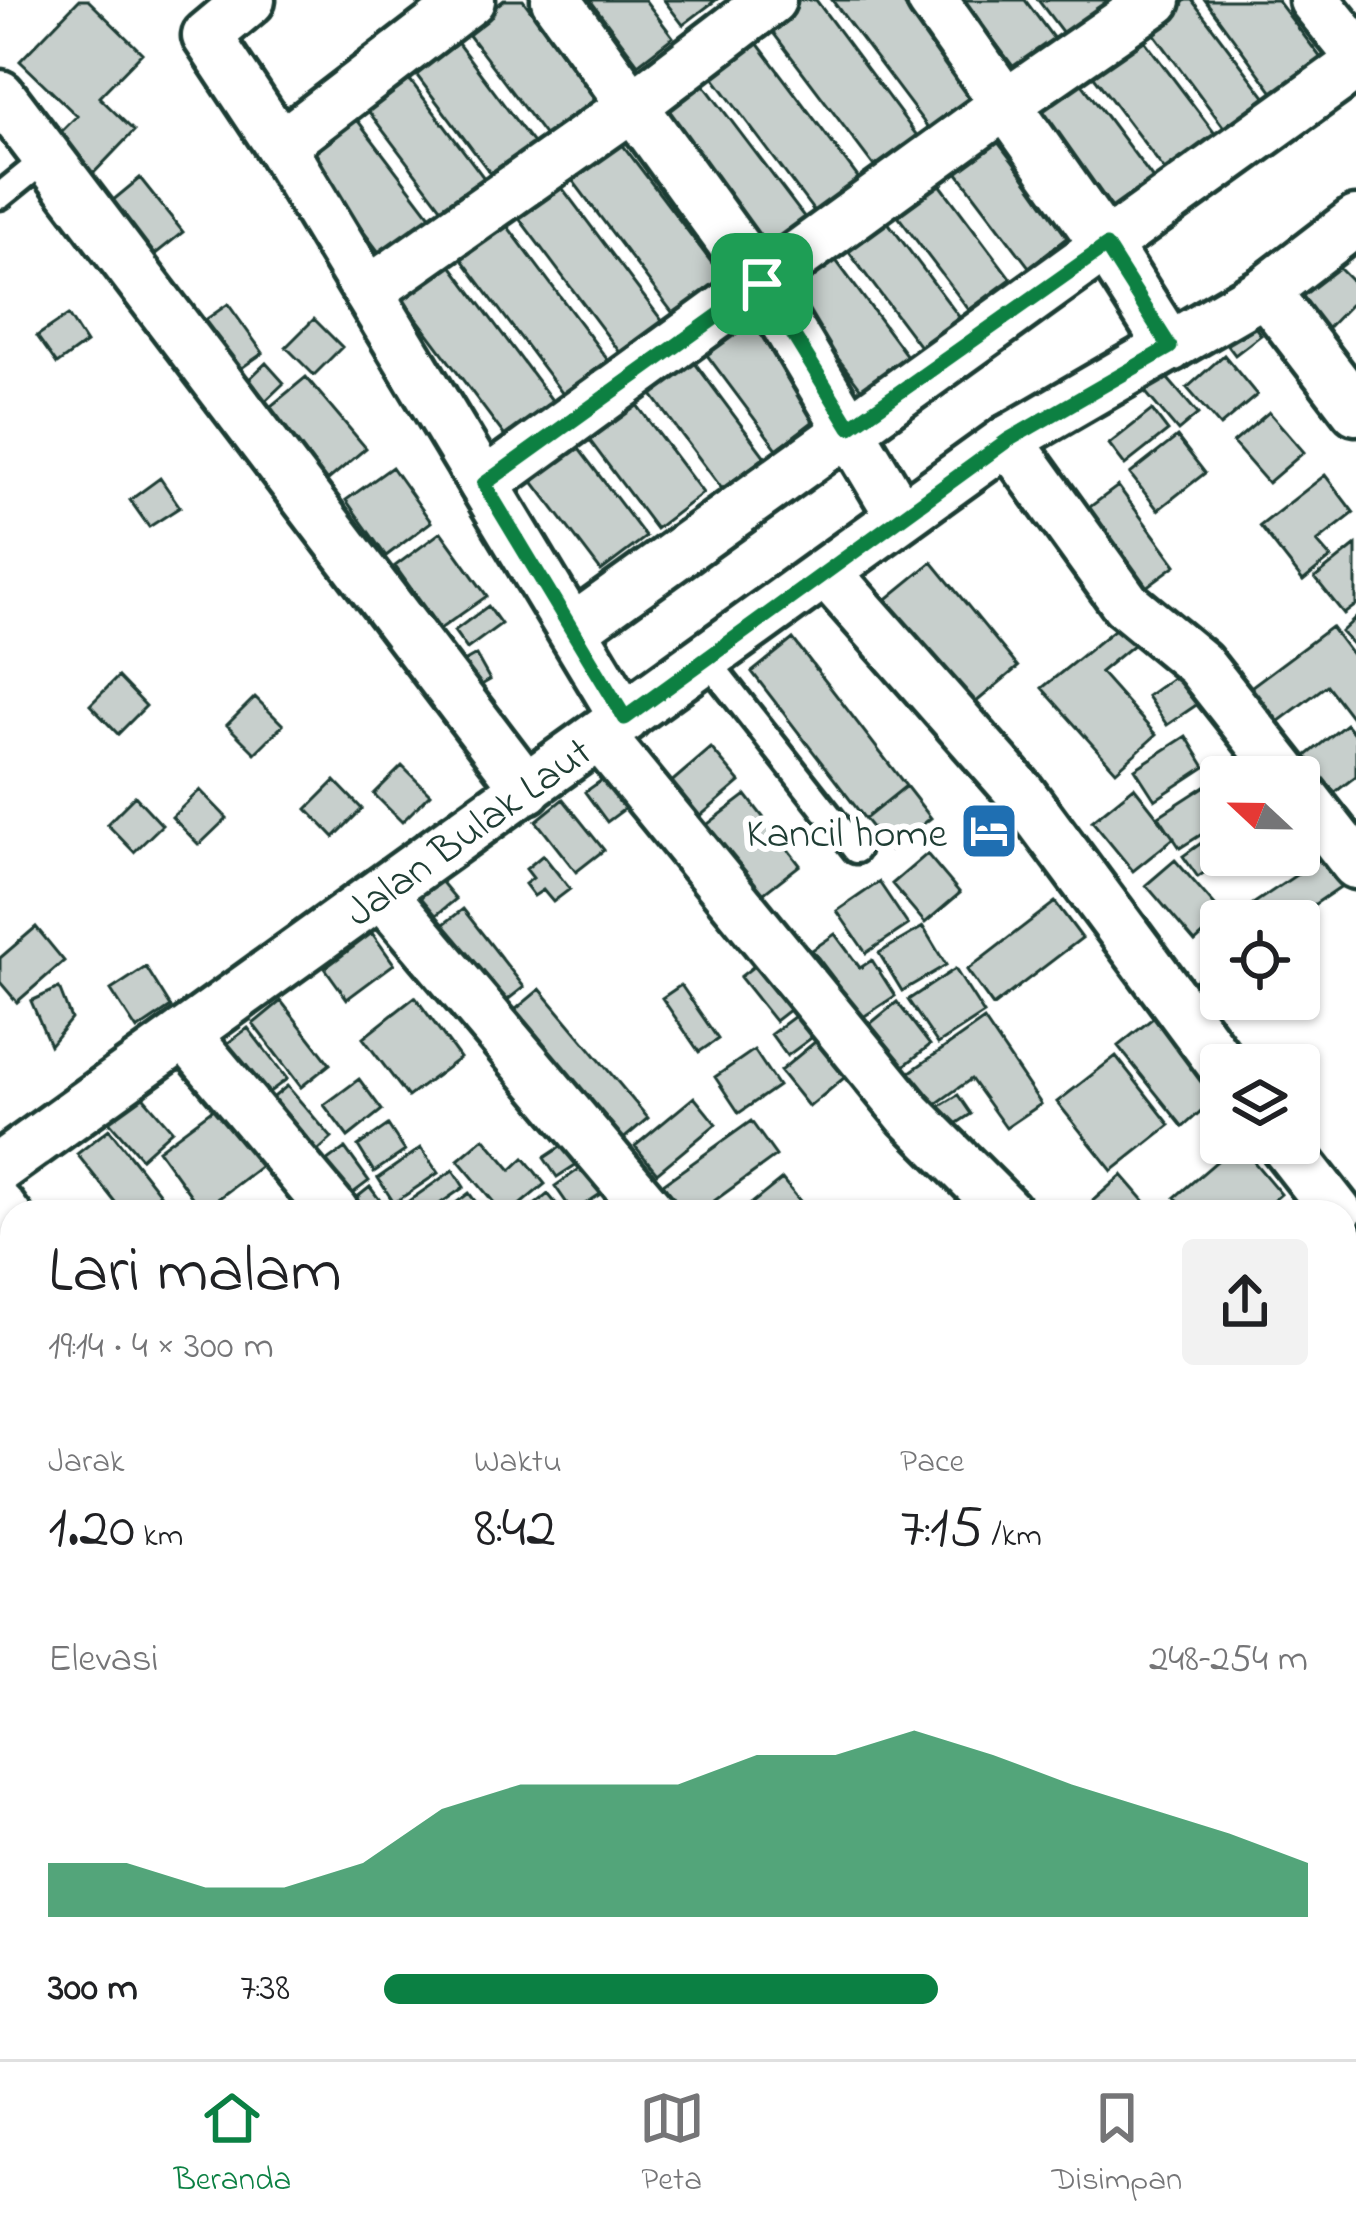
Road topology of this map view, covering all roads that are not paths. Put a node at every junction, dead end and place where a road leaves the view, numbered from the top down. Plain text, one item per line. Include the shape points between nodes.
1 (250, 0) edge
2 (470, 0) edge
3 (556, 0) edge
4 (771, 0) edge
5 (932, 0) edge
6 (1156, 0) edge
7 (1314, 0) edge
8 (1356, 52) edge
9 (1356, 65) edge
10 (0, 95) edge
11 (1006, 104) junction
12 (631, 107) junction
13 (280, 146) junction
14 (48, 158) junction
15 (0, 196) edge
16 (1356, 221) edge
17 (1106, 246) junction
18 (762, 284) junction
19 (1265, 291) junction
20 (368, 292) junction
21 (1170, 347) junction
22 (1356, 410) edge
23 (850, 427) junction
24 (1008, 440) junction
25 (484, 484) junction
26 (900, 515) junction
27 (826, 572) junction
28 (573, 629) junction
29 (706, 659) junction
30 (613, 727) junction
31 (1271, 756) edge
32 (527, 788) junction
33 (1320, 818) edge
34 (856, 850) dead end
35 (1356, 864) edge
36 (382, 893) junction
37 (184, 1034) junction
38 (1206, 1044) edge
39 (1299, 1164) edge
40 (0, 1167) edge
41 (324, 1200) edge
42 (641, 1200) edge
43 (995, 1200) edge
44 (1328, 1200) edge

1 - 13 street via 207,36
2 - 13 street
3 - 12 street
4 - 12 street
5 - 11 street
6 - 11 street
7 - 8 street
9 - 17 street
10 - 14 street
11 - 17 street
11 - 18 street
12 - 18 street
12 - 20 street
13 - 20 street
14 - 15 lane
14 - 32 street
16 - 19 street, Jalan Bulak Laut
17 - 21 street
17 - 23 street
18 - 23 street
18 - 25 street
19 - 21 street, Jalan Bulak Laut
19 - 22 street
20 - 25 street
21 - 24 street, Jalan Bulak Laut
23 - 26 street
23 - 28 street
24 - 26 street, Jalan Bulak Laut
24 - 31 street via 1126,604 1199,664
25 - 28 street
26 - 27 street, Jalan Bulak Laut
27 - 29 street, Jalan Bulak Laut
27 - 38 street via 1019,791
28 - 30 street
29 - 30 street, Jalan Bulak Laut
29 - 34 lane
30 - 32 street, Jalan Bulak Laut
30 - 43 street via 909,1114
32 - 36 street, Jalan Bulak Laut
33 - 35 street
36 - 37 street, Jalan Bulak Laut
36 - 42 street
37 - 40 street, Jalan Bulak Laut
37 - 41 street
39 - 44 street

